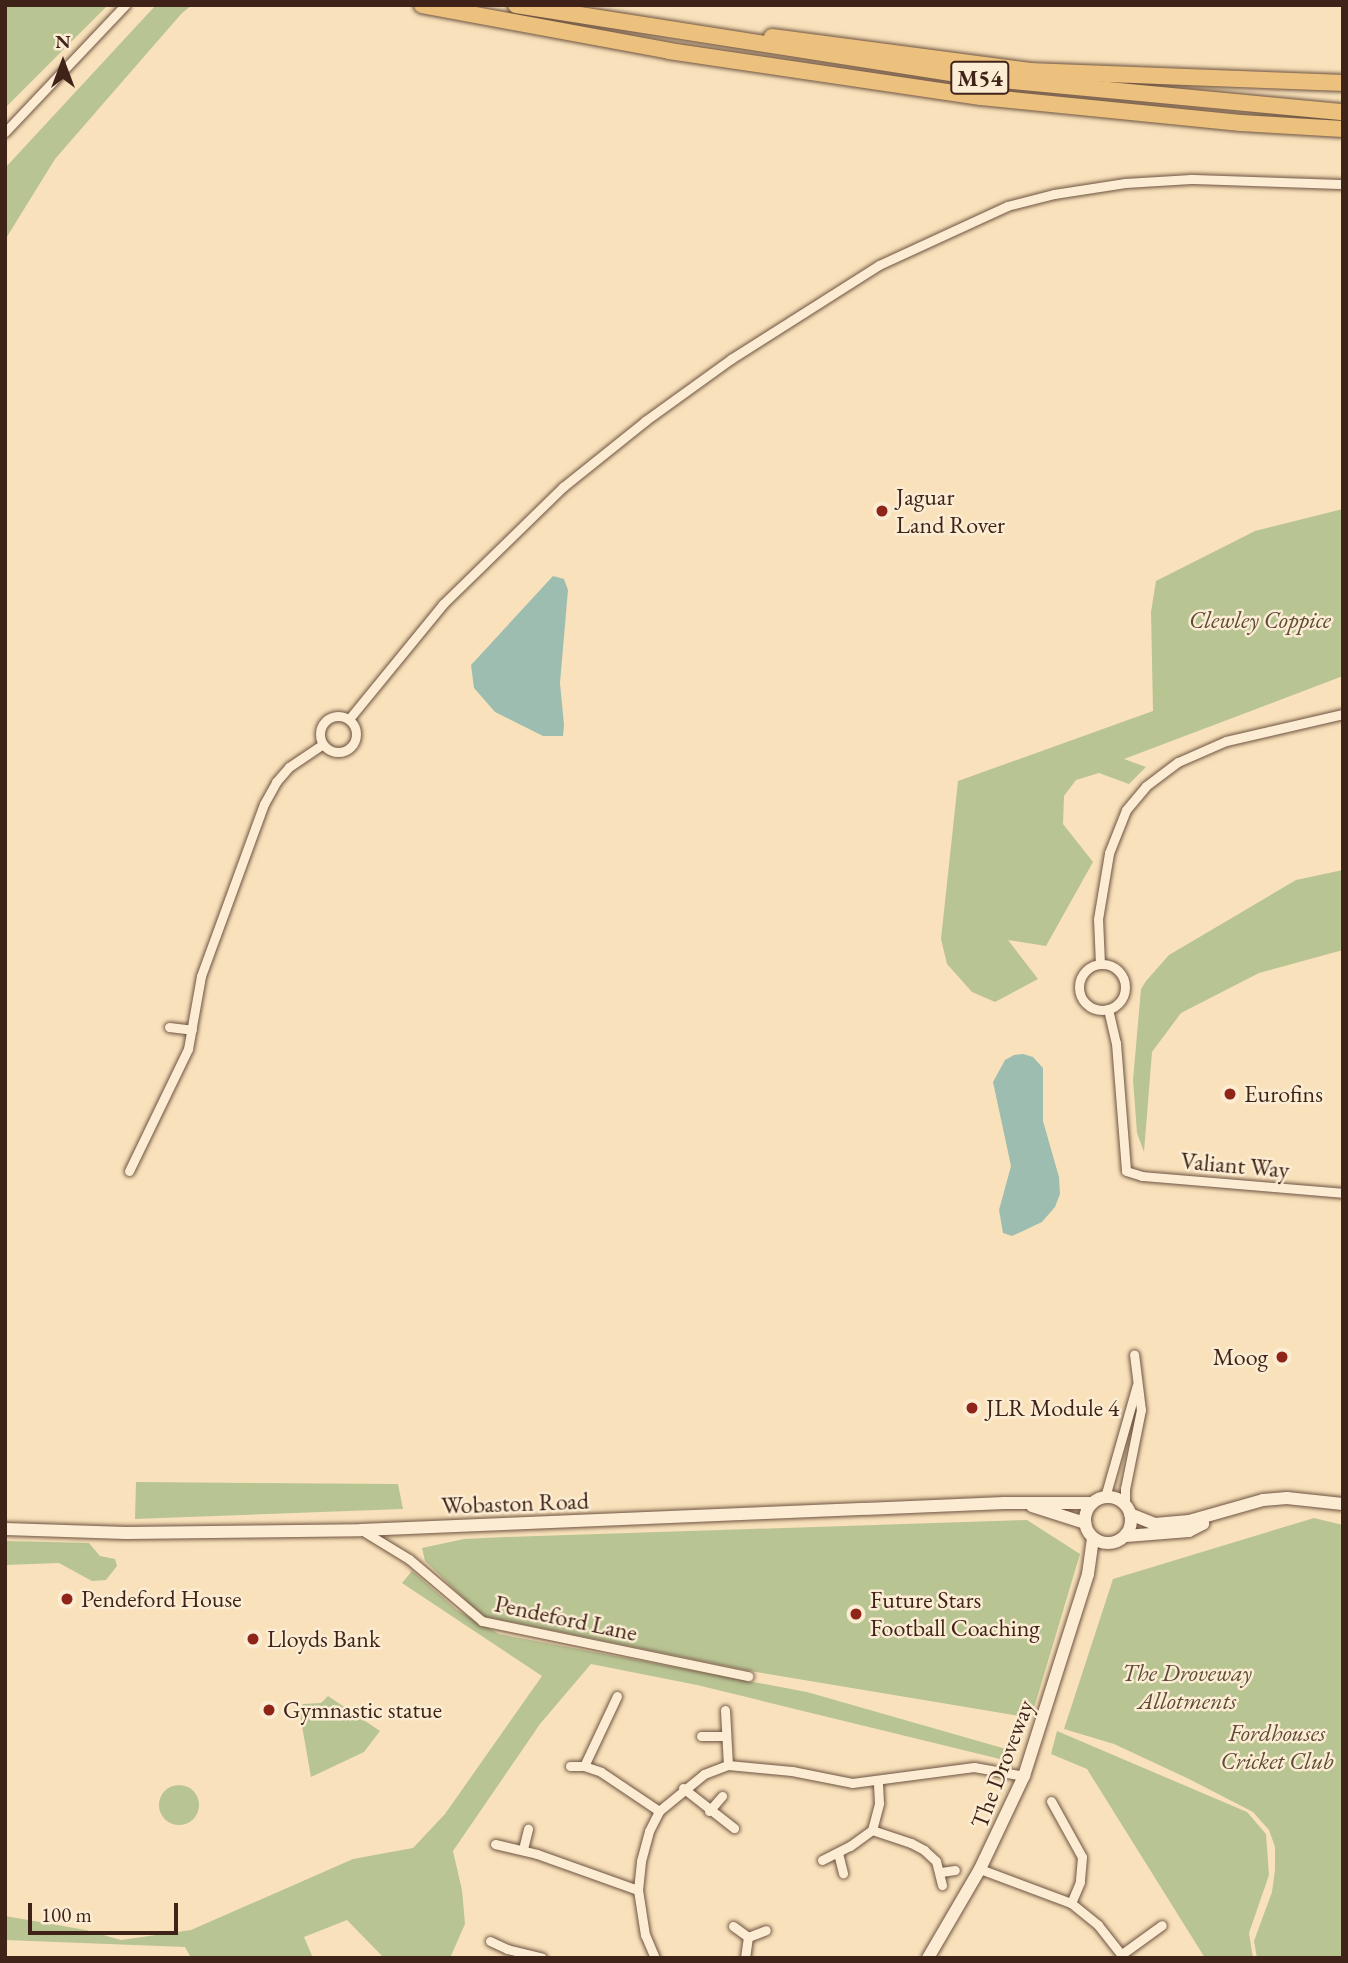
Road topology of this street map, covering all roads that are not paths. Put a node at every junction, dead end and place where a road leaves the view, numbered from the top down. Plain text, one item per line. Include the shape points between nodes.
1 (125, 5) edge
2 (422, 5) edge
3 (516, 5) edge
4 (619, 22) junction
5 (1343, 83) edge
6 (1343, 112) edge
7 (1343, 129) edge
8 (5, 132) edge
9 (1343, 184) edge
10 (1343, 714) edge
11 (349, 719) junction
12 (322, 744) junction
13 (1100, 964) junction
14 (1108, 1009) junction
15 (169, 1027) dead end
16 (192, 1030) junction
17 (130, 1171) dead end
18 (1343, 1193) edge
19 (1134, 1354) dead end
20 (1137, 1382) junction
21 (1098, 1500) junction
22 (1025, 1503) junction
23 (1343, 1504) edge
24 (1245, 1505) junction
25 (1128, 1509) junction
26 (1085, 1524) junction
27 (5, 1529) edge
28 (361, 1530) junction
29 (1126, 1536) junction
30 (1093, 1538) junction
31 (1108, 1544) junction
32 (1088, 1574) junction
33 (748, 1676) dead end
34 (617, 1696) dead end
35 (725, 1710) dead end
36 (701, 1736) dead end
37 (726, 1736) junction
38 (728, 1765) junction
39 (570, 1766) dead end
40 (584, 1766) junction
41 (1024, 1776) junction
42 (878, 1782) junction
43 (682, 1788) junction
44 (722, 1796) dead end
45 (1052, 1801) dead end
46 (659, 1811) junction
47 (709, 1811) junction
48 (734, 1828) dead end
49 (528, 1829) dead end
50 (872, 1830) junction
51 (495, 1844) dead end
52 (523, 1850) junction
53 (838, 1853) junction
54 (822, 1860) dead end
55 (980, 1869) junction
56 (955, 1870) dead end
57 (941, 1872) junction
58 (843, 1874) dead end
59 (942, 1885) dead end
60 (638, 1890) junction
61 (1071, 1903) junction
62 (1161, 1924) dead end
63 (733, 1926) dead end
64 (766, 1930) dead end
65 (748, 1937) junction
66 (490, 1941) dead end
67 (506, 1953) edge
68 (1123, 1956) edge
69 (542, 1958) edge
70 (655, 1958) edge
71 (745, 1958) edge
72 (928, 1958) edge

1 - 8 street
2 - 7 highway, M54 via 669,51 954,94
3 - 4 highway, M54
4 - 5 highway via 752,34 1030,71
4 - 6 highway, M54 via 981,78
9 - 11 street via 1191,179 1054,194 1007,206 879,265 731,359 563,487 443,604
10 - 13 street via 1226,741 1178,762 1146,786 1126,810 1109,853 1098,919
11 - 12 street via 337,716 326,720 320,731
11 - 12 street via 357,733 351,748 336,753
12 - 16 street via 289,767 264,804 201,976
13 - 14 street via 1118,970 1125,988 1117,1005
13 - 14 street via 1084,972 1079,990 1088,1006
14 - 18 street, Valiant Way via 1116,1043 1126,1171
15 - 16 street
16 - 17 street via 179,1074
19 - 20 street
20 - 21 street
20 - 25 street via 1141,1410 1125,1489
21 - 22 street, Wobaston Road
21 - 25 street via 1115,1498
21 - 26 street via 1086,1513
22 - 26 street, Wobaston Road
22 - 28 street, Wobaston Road
23 - 24 street via 1287,1499
24 - 25 street via 1189,1521 1155,1524
24 - 29 street via 1189,1531
25 - 29 street via 1131,1525
26 - 30 street
27 - 28 street, Wobaston Road via 126,1533
28 - 33 street, Pendeford Lane via 409,1559 482,1621
29 - 31 street
30 - 31 street
30 - 32 street, The Droveway
31 - 32 street, The Droveway
32 - 41 street, The Droveway
34 - 40 street
35 - 37 street
36 - 37 street
37 - 38 street
38 - 42 street via 852,1783
38 - 43 street
39 - 40 street
40 - 46 street via 601,1772
41 - 42 street via 974,1767
41 - 55 street, The Droveway
42 - 50 street via 879,1803
43 - 46 street
43 - 47 street
44 - 47 street
45 - 61 street via 1082,1857 1080,1882
46 - 60 street via 649,1830
47 - 48 street
49 - 52 street
50 - 53 street
50 - 57 street via 924,1850
51 - 52 street
52 - 60 street
53 - 54 street
53 - 58 street
55 - 61 street
55 - 72 street, The Droveway
56 - 57 street
57 - 59 street
60 - 70 street via 647,1943
61 - 68 street via 1098,1924
62 - 68 street
63 - 65 street
64 - 65 street
65 - 71 street
66 - 67 street
67 - 69 street

